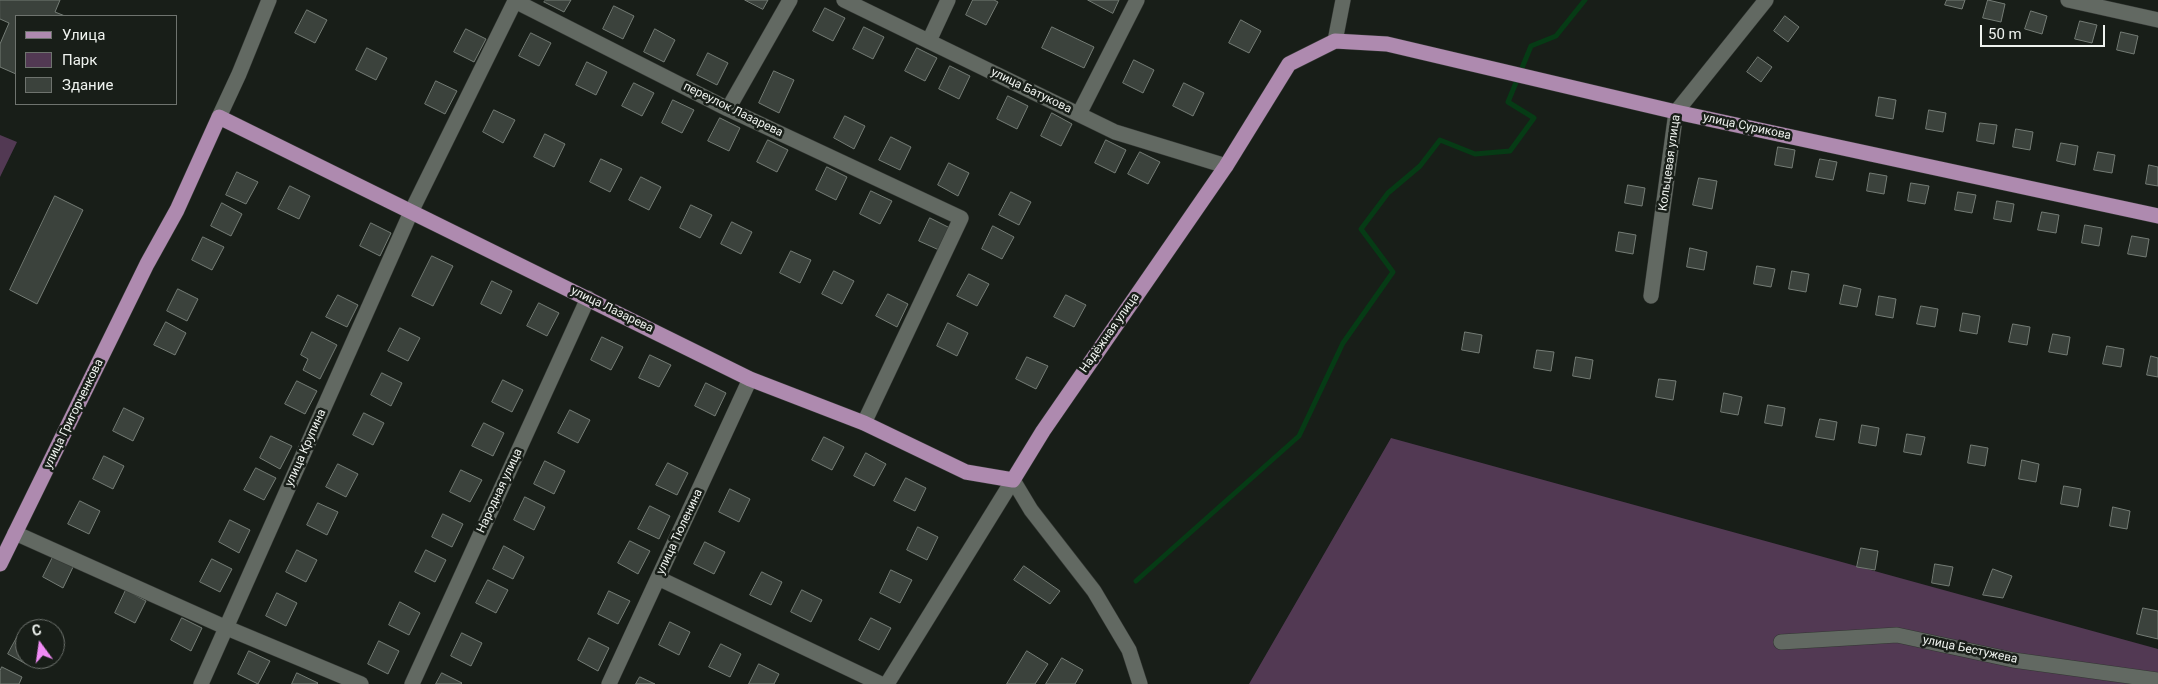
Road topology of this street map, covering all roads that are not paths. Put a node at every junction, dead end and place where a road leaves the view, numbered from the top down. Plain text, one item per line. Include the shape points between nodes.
1 (269, 0) edge
2 (790, 0) edge
3 (844, 0) edge
4 (948, 0) edge
5 (1136, 0) edge
6 (1343, 0) edge
7 (1766, 0) edge
8 (2068, 0) edge
9 (2158, 20) edge
10 (929, 41) junction
11 (1335, 41) junction
12 (728, 109) junction
13 (1676, 112) junction
14 (1079, 114) junction
15 (219, 117) junction
16 (1226, 166) junction
17 (411, 212) junction
18 (2158, 216) edge
19 (1651, 296) dead end
20 (588, 298) junction
21 (750, 379) junction
22 (864, 423) junction
23 (1013, 480) junction
24 (15, 533) junction
25 (0, 564) edge
26 (658, 578) junction
27 (227, 628) junction
28 (1781, 642) dead end
29 (2158, 680) edge
30 (201, 684) edge
31 (362, 684) edge
32 (412, 684) edge
33 (609, 684) edge
34 (882, 684) edge
35 (887, 684) edge
36 (1140, 684) edge

1 - 15 street
2 - 12 street
3 - 10 street, улица Батукова
4 - 10 street
5 - 14 street
6 - 11 street
7 - 13 street, Кольцевая улица
8 - 9 street
10 - 14 street, улица Батукова
11 - 13 main road, улица Сурикова via 1387,44
11 - 16 main road, Надёжная улица via 1290,64
12 - 17 street, переулок Лазарева via 515,1
12 - 22 street, переулок Лазарева via 960,218
13 - 18 main road, улица Сурикова
13 - 19 street, Кольцевая улица
14 - 16 street, улица Батукова via 1115,132
15 - 17 main road, улица Лазарева
15 - 24 main road, улица Григорченкова via 177,210 147,264
16 - 23 main road, Надёжная улица via 1043,431
17 - 20 main road, улица Лазарева
17 - 27 street, улица Крупина
20 - 21 main road, улица Лазарева
20 - 32 street, Народная улица
21 - 22 main road, улица Лазарева
21 - 26 street, улица Тюленина
22 - 23 main road, улица Лазарева via 966,472
23 - 35 street, Надёжная улица
23 - 36 street via 1031,510 1094,591 1129,650
24 - 25 main road, улица Григорченкова
24 - 27 street
26 - 33 street, улица Тюленина
26 - 34 street
27 - 30 street, улица Крупина
27 - 31 street
28 - 29 street, улица Бестужева via 1896,634 2013,660

